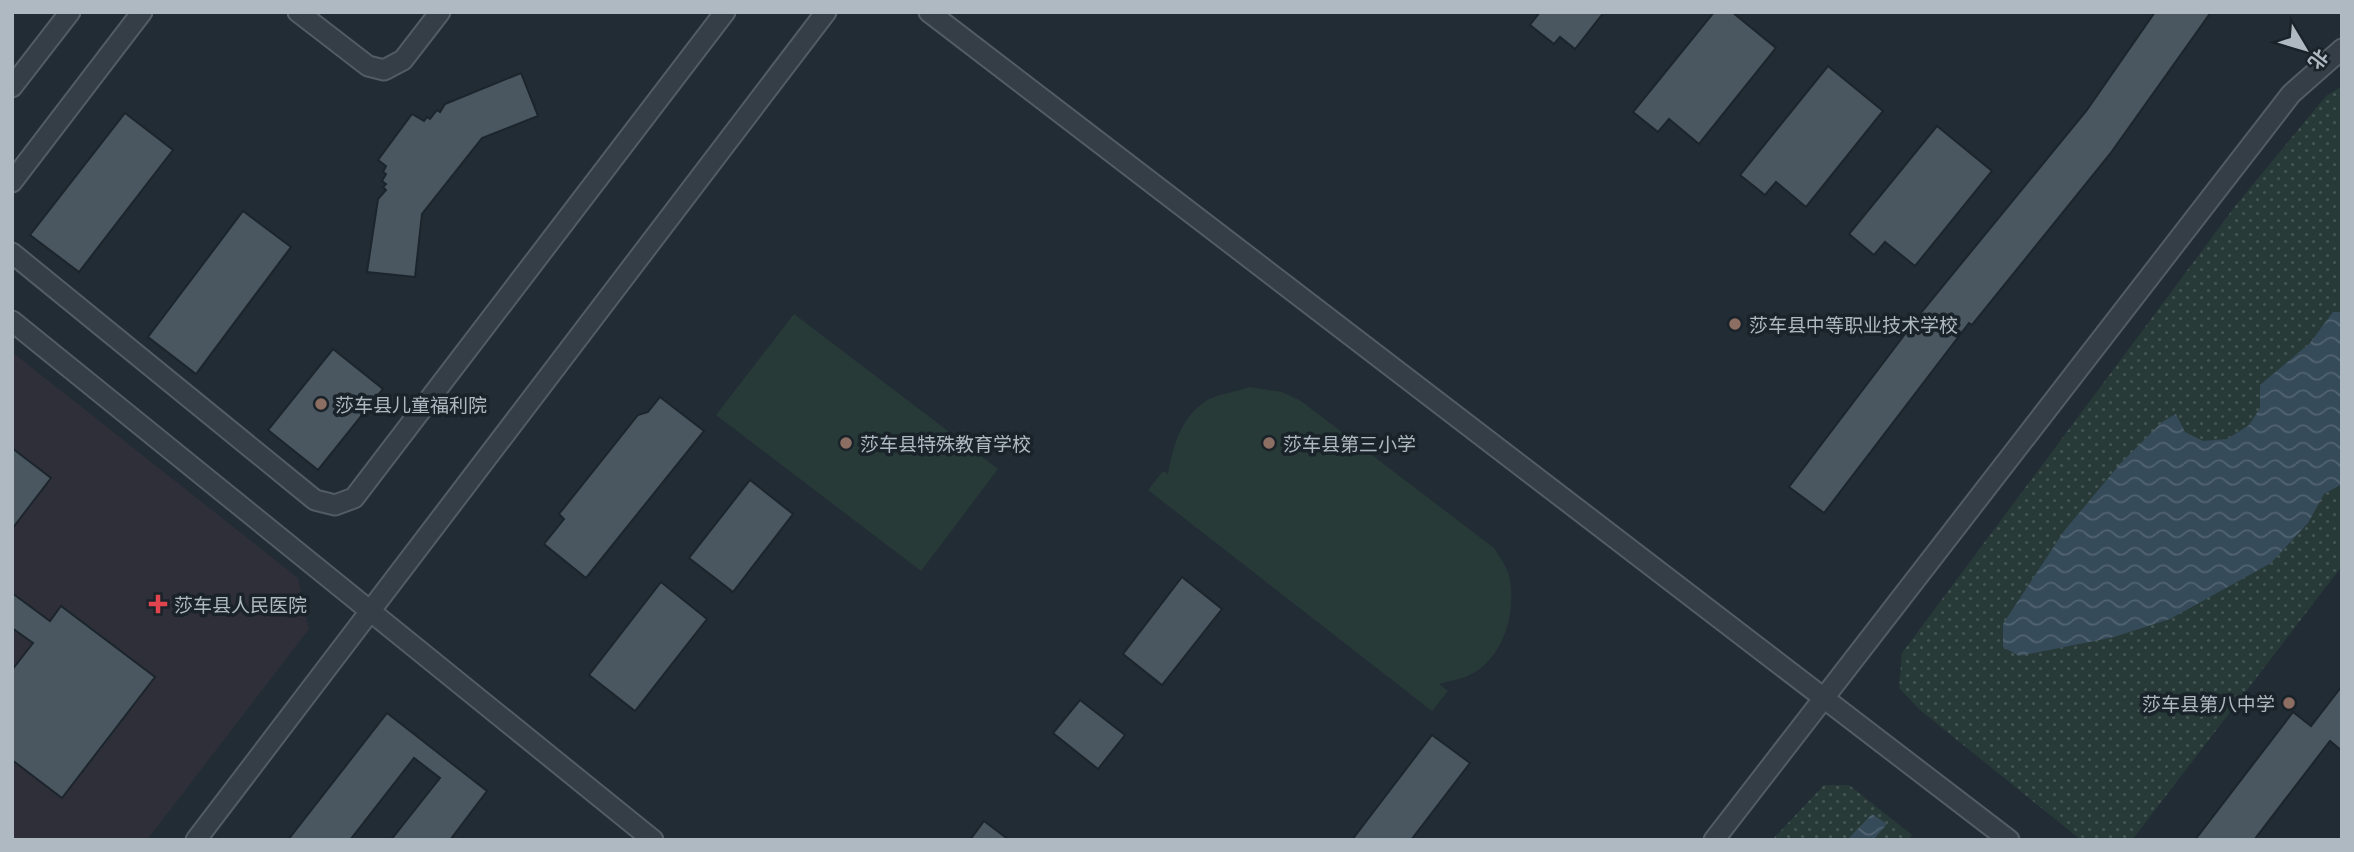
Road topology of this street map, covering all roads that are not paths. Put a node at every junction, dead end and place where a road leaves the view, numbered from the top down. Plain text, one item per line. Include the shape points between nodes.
1 (70, 12) edge
2 (142, 12) edge
3 (298, 12) edge
4 (440, 12) edge
5 (725, 12) edge
6 (825, 12) edge
7 (929, 12) edge
8 (2342, 49) edge
9 (12, 87) edge
10 (12, 182) edge
11 (12, 253) edge
12 (12, 321) edge
13 (371, 612) junction
14 (1823, 699) junction
15 (196, 840) edge
16 (653, 840) edge
17 (1714, 840) edge
18 (2009, 840) edge

1 - 9 street
2 - 10 street
3 - 4 street via 368,66 384,70 403,60
5 - 11 street via 354,498 335,505 315,500
6 - 13 street
7 - 14 street
8 - 14 street via 2291,94
12 - 13 street
13 - 15 street
13 - 16 street
14 - 17 street
14 - 18 street

